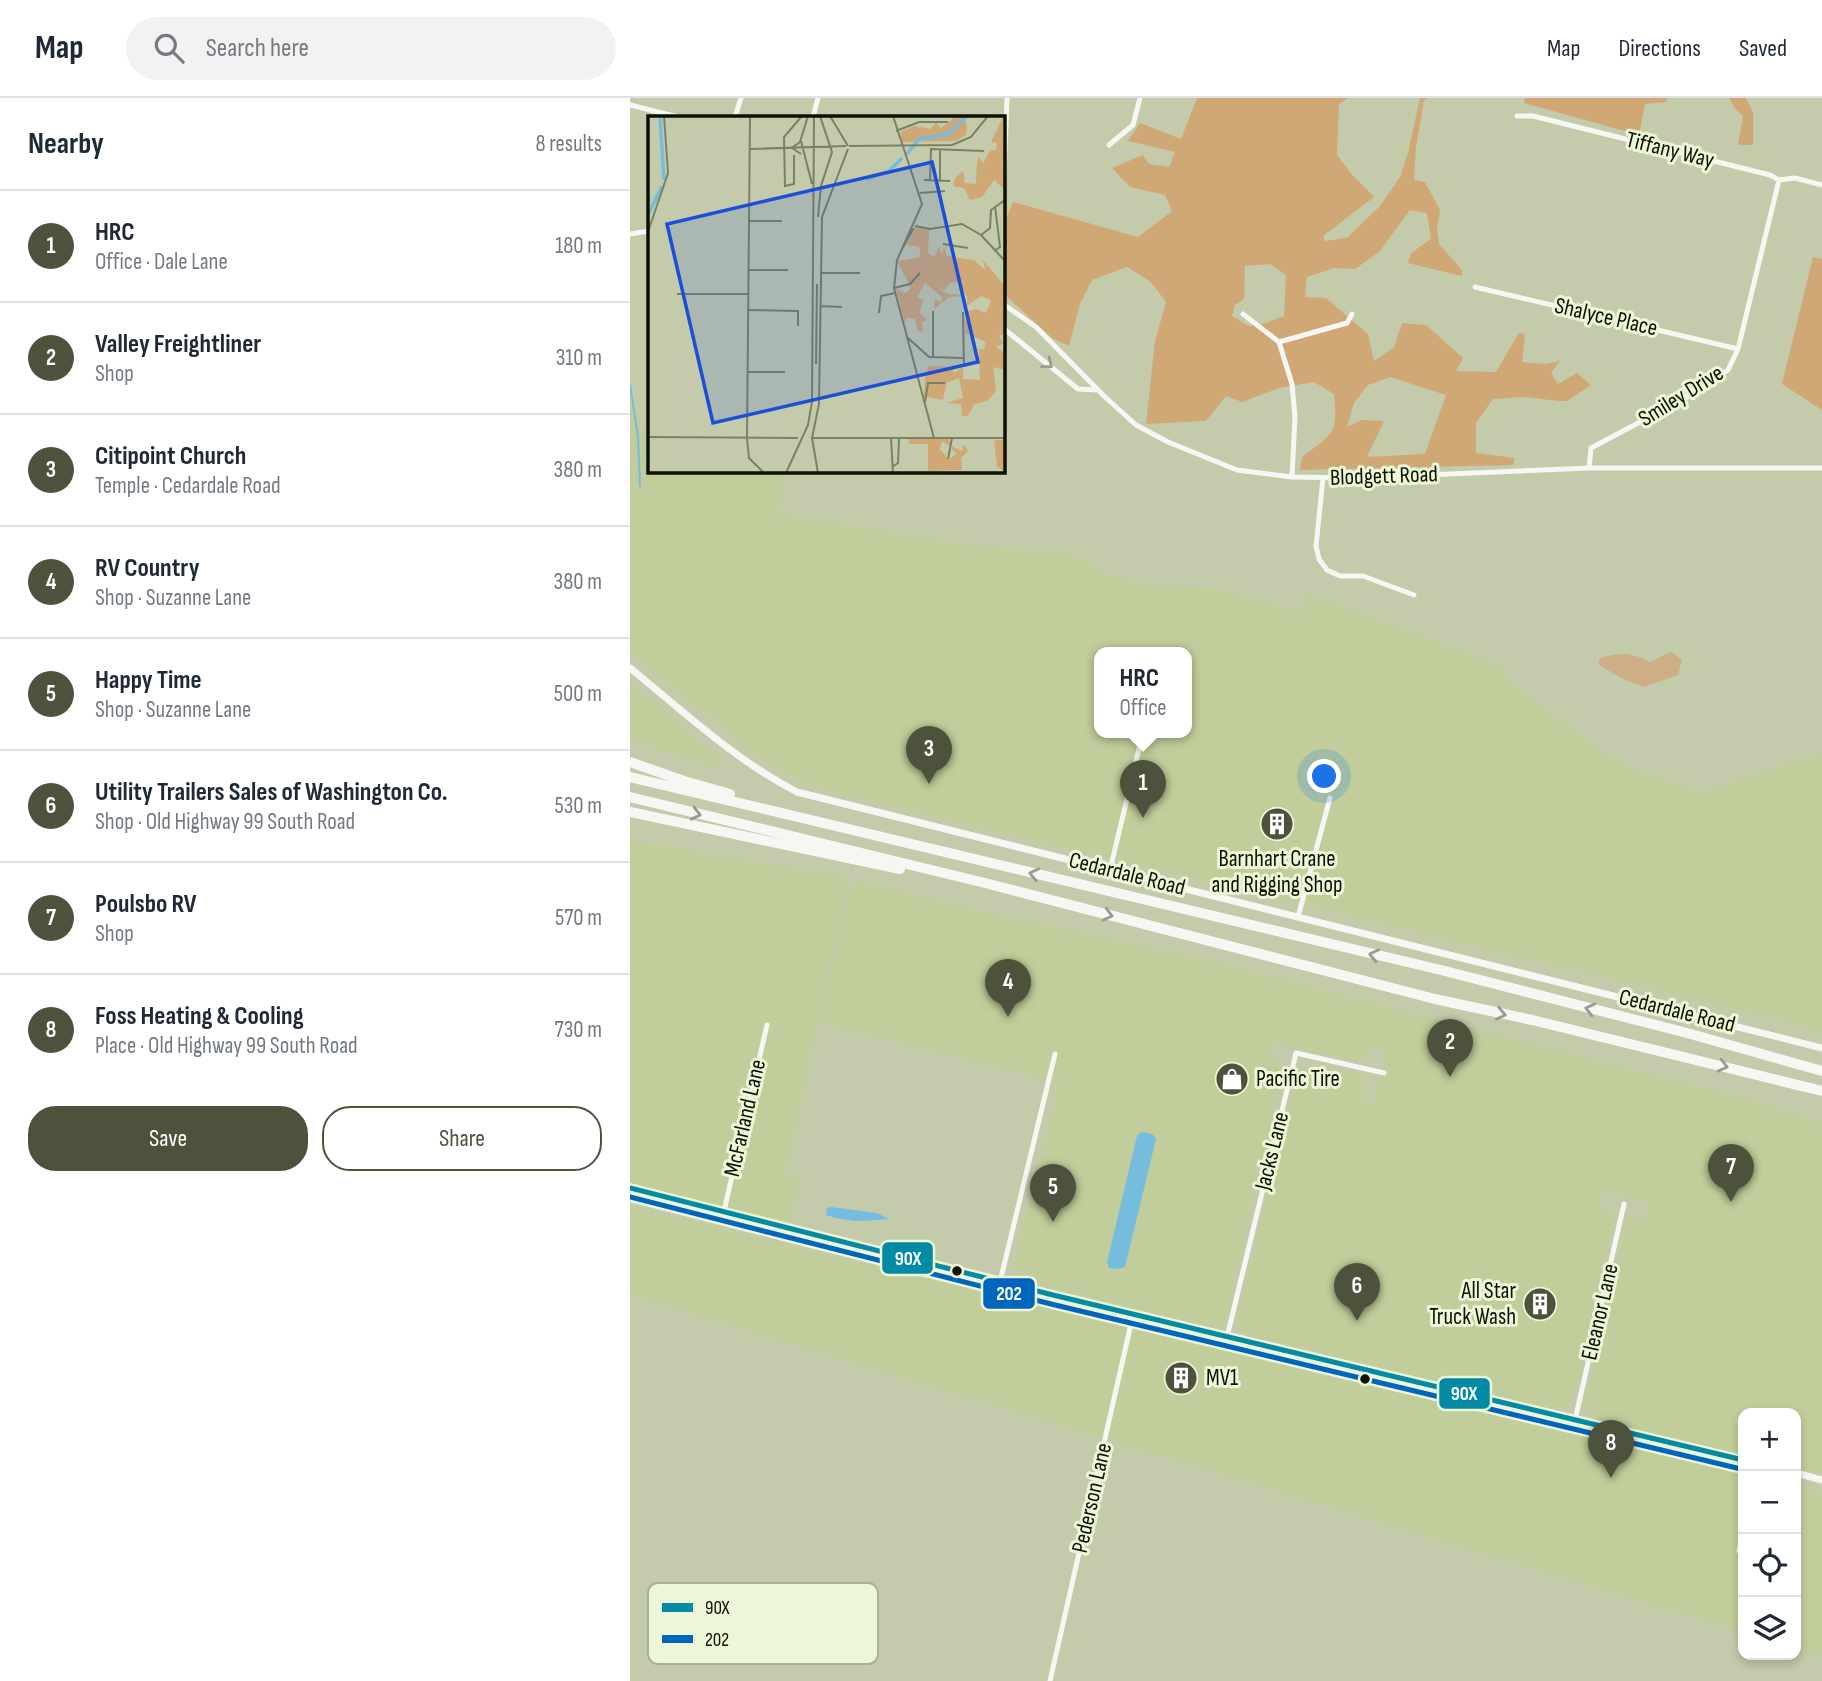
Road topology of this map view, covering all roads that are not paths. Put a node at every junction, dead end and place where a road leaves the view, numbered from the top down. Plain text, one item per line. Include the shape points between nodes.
1 (741, 98) edge
2 (818, 98) edge
3 (1007, 98) edge
4 (1140, 98) edge
5 (630, 105) edge
6 (674, 116) edge
7 (735, 116) edge
8 (813, 116) edge
9 (1517, 116) dead end
10 (1109, 145) dead end
11 (1004, 178) edge
12 (1779, 180) junction
13 (1822, 185) edge
14 (648, 231) edge
15 (630, 234) edge
16 (1475, 286) dead end
17 (1004, 305) edge
18 (1243, 314) dead end
19 (1352, 314) dead end
20 (1004, 329) edge
21 (1279, 342) junction
22 (1738, 349) junction
23 (1098, 390) junction
24 (1589, 468) junction
25 (1822, 468) edge
26 (1292, 477) junction
27 (1323, 478) junction
28 (1414, 595) dead end
29 (630, 668) edge
30 (1142, 738) edge
31 (630, 762) edge
32 (630, 778) edge
33 (630, 797) edge
34 (1330, 798) dead end
35 (630, 813) edge
36 (804, 818) junction
37 (1110, 870) junction
38 (985, 883) junction
39 (1298, 917) junction
40 (767, 1025) dead end
41 (1822, 1048) edge
42 (1055, 1054) dead end
43 (1822, 1071) edge
44 (1384, 1073) dead end
45 (1822, 1091) edge
46 (630, 1188) edge
47 (1624, 1203) dead end
48 (724, 1211) junction
49 (1000, 1282) junction
50 (1133, 1315) junction
51 (1227, 1337) junction
52 (1575, 1420) junction
53 (1738, 1459) edge
54 (1801, 1474) edge
55 (1822, 1479) edge
56 (1050, 1681) edge

1 - 7 street
2 - 8 street
3 - 11 street
4 - 10 street via 1133,125
5 - 6 street
9 - 12 street, Tiffany Way via 1533,116
12 - 13 street, Tiffany Way via 1795,178
12 - 22 street, Smiley Drive
14 - 15 street
16 - 22 street, Shalyce Place
17 - 23 street, Blodgett Road via 1036,327
18 - 21 street
19 - 21 street via 1347,323
20 -> 23 street via 1079,389
21 - 26 street via 1292,384
22 - 24 street, Smiley Drive via 1728,370 1591,448
23 - 26 street, Blodgett Road via 1136,425 1168,442 1237,470
24 - 25 street, Blodgett Road
24 - 27 street, Blodgett Road
26 - 27 street, Blodgett Road
27 - 28 street via 1317,546 1327,570 1340,576 1363,576
29 - 37 street, Cedardale Road via 734,754 797,792
30 - 37 street
31 - 36 highway
32 - 36 highway
33 -> 38 highway
34 - 39 street
35 - 38 highway via 916,873
43 -> 36 highway via 1441,970
37 - 39 street, Cedardale Road
38 -> 45 highway via 1435,999
39 - 41 street, Cedardale Road
40 - 48 street, McFarland Lane
42 - 49 street
44 - 51 street, Jacks Lane via 1296,1053
46 - 48 street
47 - 52 street, Eleanor Lane
48 - 49 street
49 - 50 street
50 - 51 street
50 - 56 street, Pederson Lane
51 - 52 street
52 - 53 street
54 - 55 street

